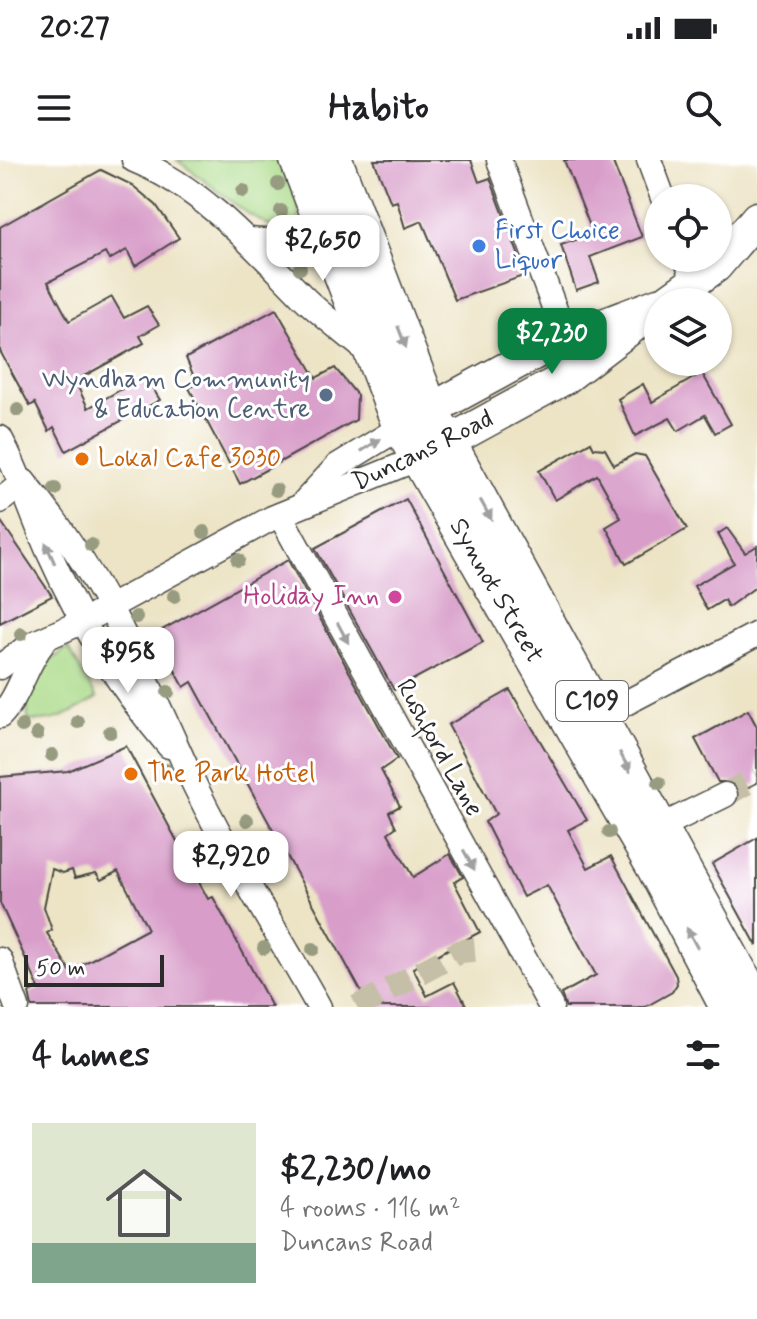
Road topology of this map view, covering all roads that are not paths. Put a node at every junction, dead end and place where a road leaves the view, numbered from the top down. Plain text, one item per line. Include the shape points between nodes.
1 (134, 160) edge
2 (298, 160) edge
3 (334, 160) edge
4 (499, 160) edge
5 (649, 160) edge
6 (658, 184) edge
7 (320, 218) junction
8 (757, 218) edge
9 (250, 240) junction
10 (732, 251) edge
11 (689, 272) edge
12 (677, 288) edge
13 (644, 311) edge
14 (644, 317) edge
15 (566, 339) junction
16 (370, 353) junction
17 (416, 418) junction
18 (0, 438) edge
19 (433, 450) junction
20 (24, 482) junction
21 (0, 501) edge
22 (302, 504) junction
23 (280, 515) junction
24 (110, 606) junction
25 (86, 620) junction
26 (757, 634) edge
27 (48, 637) junction
28 (0, 667) edge
29 (0, 675) edge
30 (6, 708) edge
31 (591, 728) junction
32 (186, 767) junction
33 (725, 795) tunnel mouth
34 (660, 827) junction
35 (0, 960) edge
36 (747, 1003) edge
37 (17, 1007) edge
38 (319, 1007) edge
39 (551, 1007) edge

1 - 9 street via 202,201
2 - 7 highway, Synnot Street / C109
3 -> 17 highway, Synnot Street / C109
4 - 15 street
5 - 6 street
7 - 9 street via 296,237
7 - 16 highway, Synnot Street / C109
8 - 10 main road
9 - 16 street via 304,298
11 - 12 main road
13 - 15 main road, Duncans Road
14 - 19 main road, Duncans Road via 565,378
15 - 17 main road, Duncans Road
16 - 17 highway, Synnot Street / C109
17 - 19 highway, Synnot Street / C109
22 -> 17 street, Duncans Road via 337,466
18 - 20 street
19 - 22 street, Duncans Road
19 - 31 highway, Synnot Street / C109
20 - 21 street
20 - 24 street via 63,530
25 -> 20 street via 51,559
22 - 23 street, Duncans Road
23 - 24 street, Duncans Road
23 -> 39 street, Rushford Lane
24 - 25 street, Duncans Road
24 - 32 street
25 - 27 street, Duncans Road
25 - 32 street via 136,705
26 - 31 street
27 - 28 street, Duncans Road
27 - 30 street via 26,666
29 - 30 street via 10,688
31 -> 34 highway, Synnot Street / C109
36 -> 31 highway, Synnot Street / C109
32 - 38 street
33 - 34 street
34 - 36 highway, Synnot Street / C109
35 - 37 street

